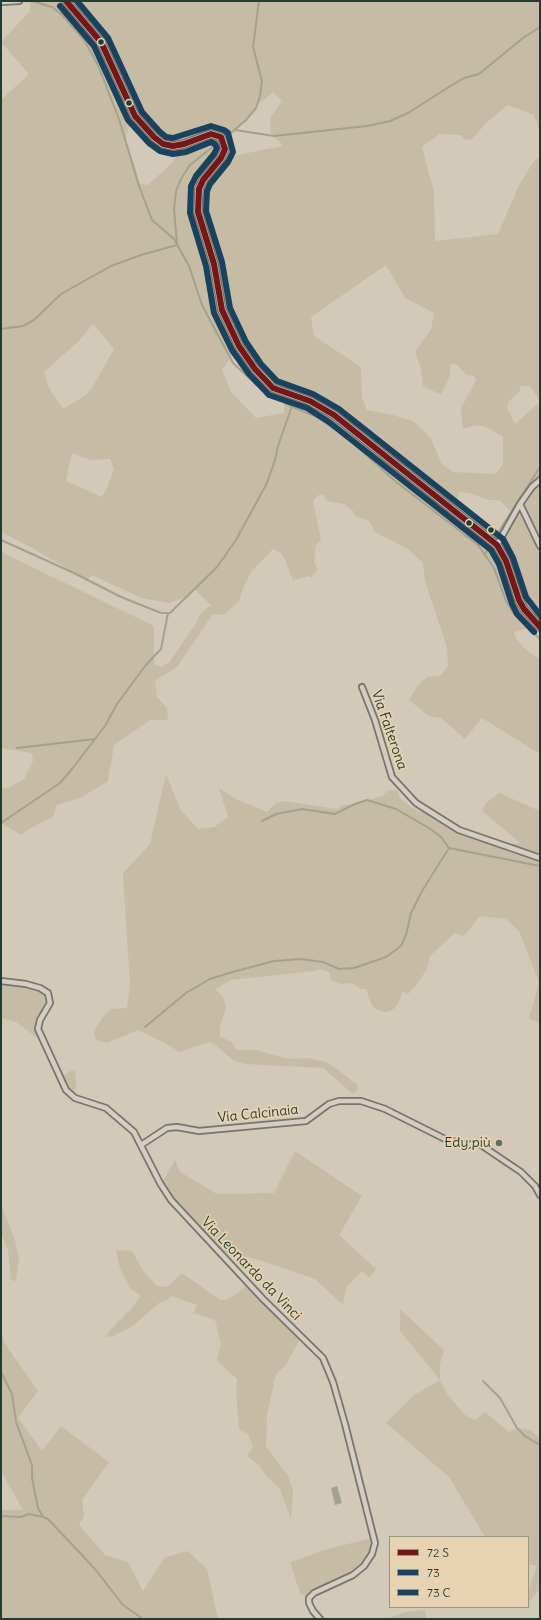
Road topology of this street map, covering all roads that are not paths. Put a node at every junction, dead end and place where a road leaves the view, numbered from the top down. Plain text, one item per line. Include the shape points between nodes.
1 (19, 1) edge
2 (66, 1) edge
3 (1, 2) edge
4 (540, 480) edge
5 (520, 504) junction
6 (497, 545) junction
7 (540, 546) edge
8 (540, 627) edge
9 (362, 687) dead end
10 (540, 858) edge
11 (1, 981) edge
12 (142, 1145) junction
13 (540, 1195) edge
14 (320, 1619) edge

1 - 3 street
2 - 6 main road via 101,42 135,116 154,137 163,144 173,146 210,134 221,137 224,149 222,158 203,180 199,189 198,212 214,264 222,310 239,346 255,369 273,388 310,401 334,415
4 - 5 street
5 - 6 street
5 - 7 street
6 - 8 main road via 506,561 519,600
9 - 10 street, Via Falterona via 392,777 416,802 459,830
11 - 12 street, Via Leonardo da Vinci via 26,984 40,988 48,994 50,1003 38,1029 66,1090 75,1098 110,1110 134,1132
12 - 13 street, Via Calcinaia via 167,1128 199,1131 306,1121 329,1104 339,1101 361,1102 385,1109 445,1139 468,1145 478,1143 521,1172
12 - 14 street, Via Leonardo da Vinci via 171,1200 263,1299 324,1358 334,1382 375,1543 372,1554 364,1566 353,1576 314,1592 309,1598 313,1611

